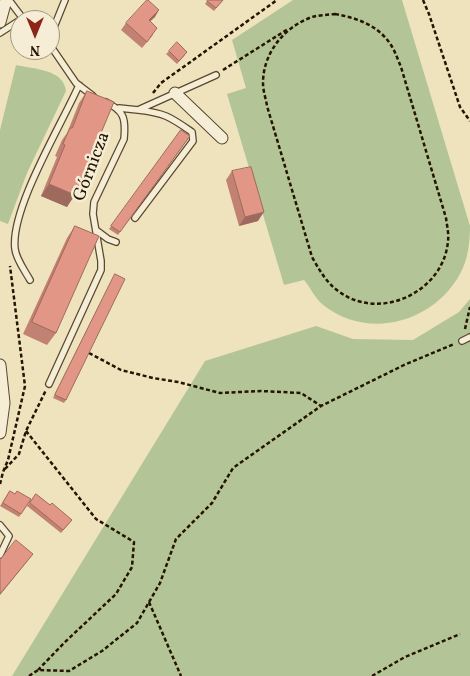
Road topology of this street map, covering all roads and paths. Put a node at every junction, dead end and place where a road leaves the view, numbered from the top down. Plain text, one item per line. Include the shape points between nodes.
1 (8, 0) edge
2 (65, 0) edge
3 (277, 0) edge
4 (423, 0) edge
5 (60, 12) edge
6 (0, 22) edge
7 (293, 26) junction
8 (60, 59) edge
9 (218, 74) joint
10 (79, 86) junction
11 (175, 93) junction
12 (118, 108) junction
13 (140, 109) junction
14 (470, 121) edge
15 (222, 138) dead end
16 (135, 218) edge
17 (96, 230) junction
18 (116, 242) dead end
19 (30, 280) dead end
20 (470, 307) edge
21 (470, 337) edge
22 (462, 341) junction
23 (89, 352) edge
24 (0, 365) edge
25 (49, 384) joint
26 (321, 406) junction
27 (26, 432) junction
28 (0, 433) edge
29 (3, 472) dead end
30 (0, 525) edge
31 (0, 555) edge
32 (149, 602) junction
33 (460, 634) dead end
34 (38, 670) junction
35 (29, 676) edge
36 (181, 676) edge
37 (372, 676) edge

1 - 6 street
2 - 5 lane
3 - 13 path via 162,83
4 - 14 path via 460,107
7 - 7 path via 313,17 335,14 357,18 376,29 391,45 401,67 446,218 448,242 442,264 428,284 409,297 379,304 363,303 341,294 324,278 312,257 263,83 267,61 277,42
7 - 9 path
8 - 10 lane
9 - 11 lane
10 - 12 lane
10 - 19 lane via 26,195 18,222 15,251
11 - 13 lane
11 - 15 street
12 - 13 lane
12 - 17 lane, Górnicza via 125,128 124,139 94,202
13 - 16 lane via 170,116 194,136
17 - 18 lane
17 - 25 lane, Górnicza via 101,270
20 - 22 path
21 - 22 lane
22 - 26 path
23 - 26 path via 121,370 153,378 220,393 301,393
24 - 28 street via 4,403
25 - 27 path
26 - 32 path via 233,468 212,503 176,539 160,583
27 - 29 path via 19,454
27 - 34 path via 96,519 134,542 132,566 116,594
30 - 31 lane via 9,536
32 - 34 path via 137,624 102,651 69,670
32 - 36 path
33 - 37 path via 405,657
34 - 35 path

